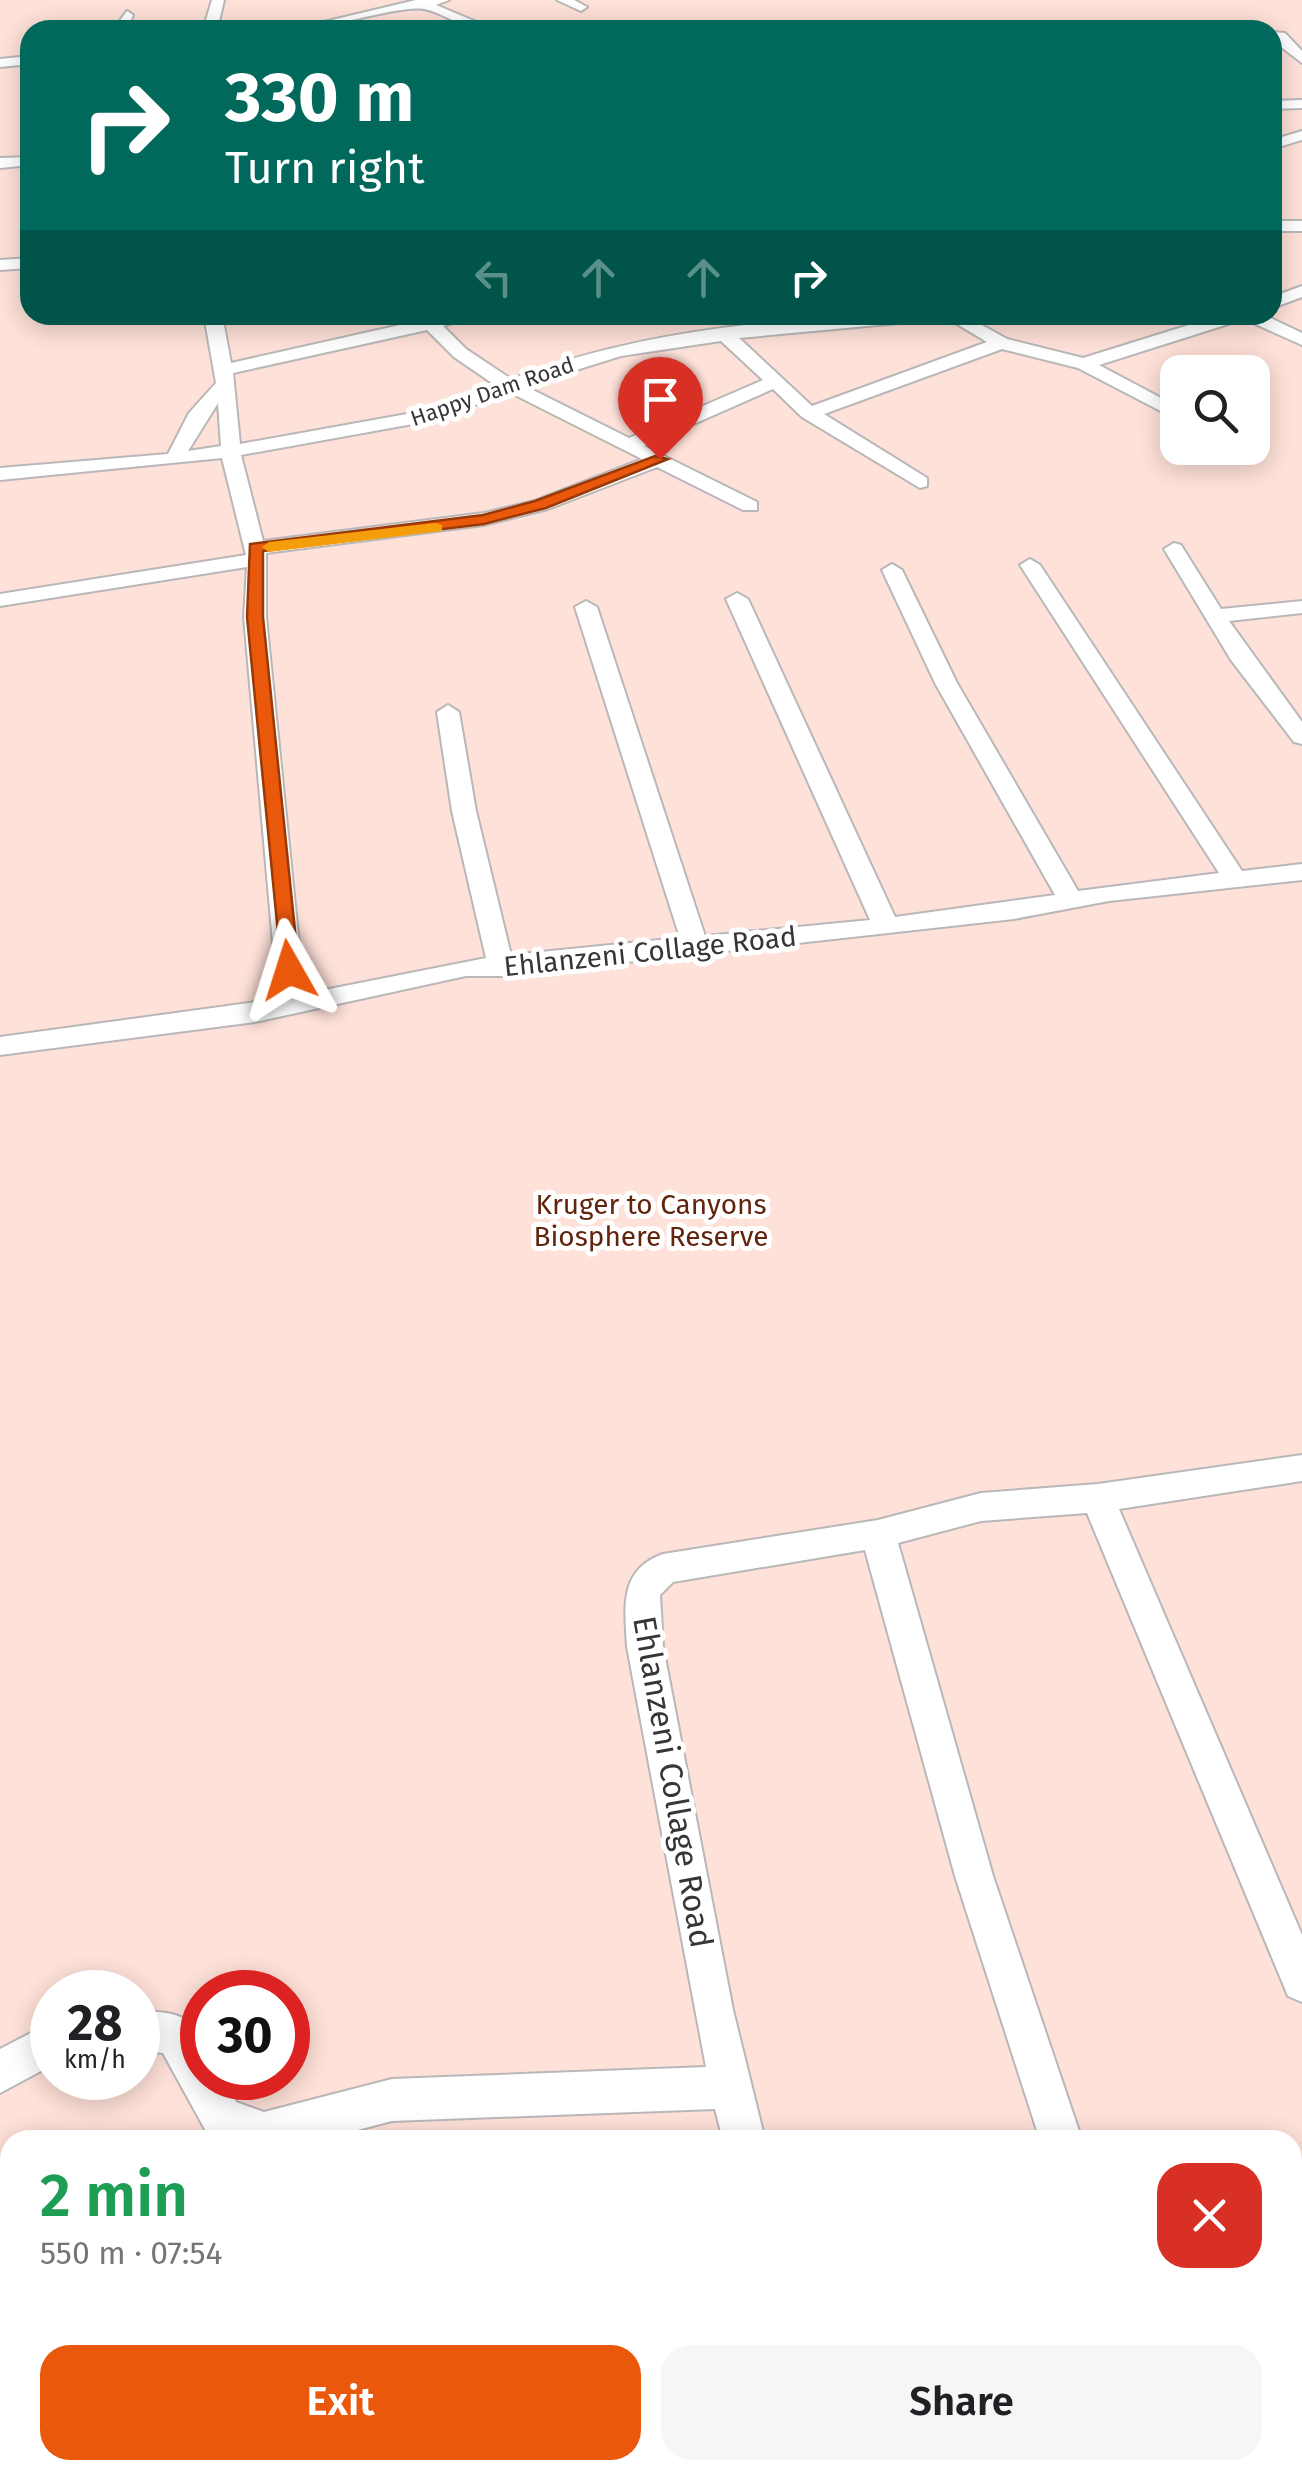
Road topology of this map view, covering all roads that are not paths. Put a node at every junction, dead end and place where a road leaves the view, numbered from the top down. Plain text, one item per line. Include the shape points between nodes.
1 (442, 0) edge
2 (563, 0) edge
3 (417, 2) edge
4 (581, 6) dead end
5 (127, 15) dead end
6 (125, 20) edge
7 (339, 20) edge
8 (463, 20) edge
9 (1282, 38) edge
10 (1302, 59) edge
11 (215, 325) edge
12 (409, 325) edge
13 (432, 325) edge
14 (749, 325) edge
15 (805, 325) edge
16 (968, 325) edge
17 (1208, 325) edge
18 (1271, 325) edge
19 (754, 329) junction
20 (724, 334) junction
21 (1302, 340) edge
22 (1000, 343) junction
23 (1084, 364) junction
24 (224, 377) junction
25 (774, 382) junction
26 (508, 386) junction
27 (1160, 405) edge
28 (809, 413) junction
29 (630, 445) junction
30 (231, 452) junction
31 (175, 459) junction
32 (660, 459) junction
33 (0, 474) edge
34 (920, 482) dead end
35 (750, 506) dead end
36 (1174, 549) dead end
37 (257, 553) junction
38 (1030, 565) dead end
39 (892, 570) dead end
40 (737, 599) dead end
41 (0, 600) edge
42 (586, 607) dead end
43 (1302, 607) edge
44 (1216, 616) junction
45 (448, 712) dead end
46 (1302, 738) edge
47 (1302, 872) edge
48 (1236, 880) junction
49 (1070, 900) junction
50 (886, 926) junction
51 (696, 945) junction
52 (501, 968) junction
53 (292, 1004) junction
54 (0, 1046) edge
55 (1302, 1468) edge
56 (1098, 1498) junction
57 (878, 1534) junction
58 (1302, 1982) edge
59 (30, 2055) edge
60 (0, 2072) edge
61 (732, 2087) junction
62 (214, 2100) edge
63 (252, 2130) edge
64 (288, 2130) edge
65 (742, 2130) edge
66 (1058, 2130) edge

1 - 3 street
2 - 4 street
3 - 7 street
3 - 8 street
5 - 6 street
9 - 10 street
11 - 24 street
12 - 24 street
13 - 26 street
14 - 19 street
15 - 19 street, Happy Dam Road
16 - 22 street
17 - 23 street
18 - 21 street
19 - 20 street, Happy Dam Road
20 - 25 street
20 - 26 street, Happy Dam Road via 588,358
22 - 23 street
22 - 28 street
23 - 27 street
24 - 30 street
24 - 31 street
25 - 28 street
25 - 29 street
26 - 29 street
26 - 30 street, Happy Dam Road via 402,423
28 - 34 street
29 - 32 street
30 - 31 street, Happy Dam Road
30 - 37 street
31 - 33 street, Happy Dam Road
32 - 35 street
32 - 37 street via 484,520
36 - 44 street
37 - 41 street
37 - 53 street via 255,617
38 - 48 street
39 - 49 street via 955,699
40 - 50 street
42 - 51 street
43 - 44 street
44 - 46 street
45 - 52 street
47 - 48 street, Ehlanzeni Collage Road
48 - 49 street, Ehlanzeni Collage Road
49 - 50 street, Ehlanzeni Collage Road
50 - 51 street, Ehlanzeni Collage Road
51 - 52 street, Ehlanzeni Collage Road
52 - 53 street, Ehlanzeni Collage Road via 437,973
53 - 54 street, Ehlanzeni Collage Road
55 - 56 street, Ehlanzeni Collage Road
56 - 57 street, Ehlanzeni Collage Road via 981,1506
56 - 58 street
57 - 61 street, Ehlanzeni Collage Road via 684,1563 663,1569 642,1590 645,1647
57 - 66 street via 974,1876
59 - 60 street
61 - 64 street via 392,2100
61 - 65 street
62 - 63 street via 222,2118

